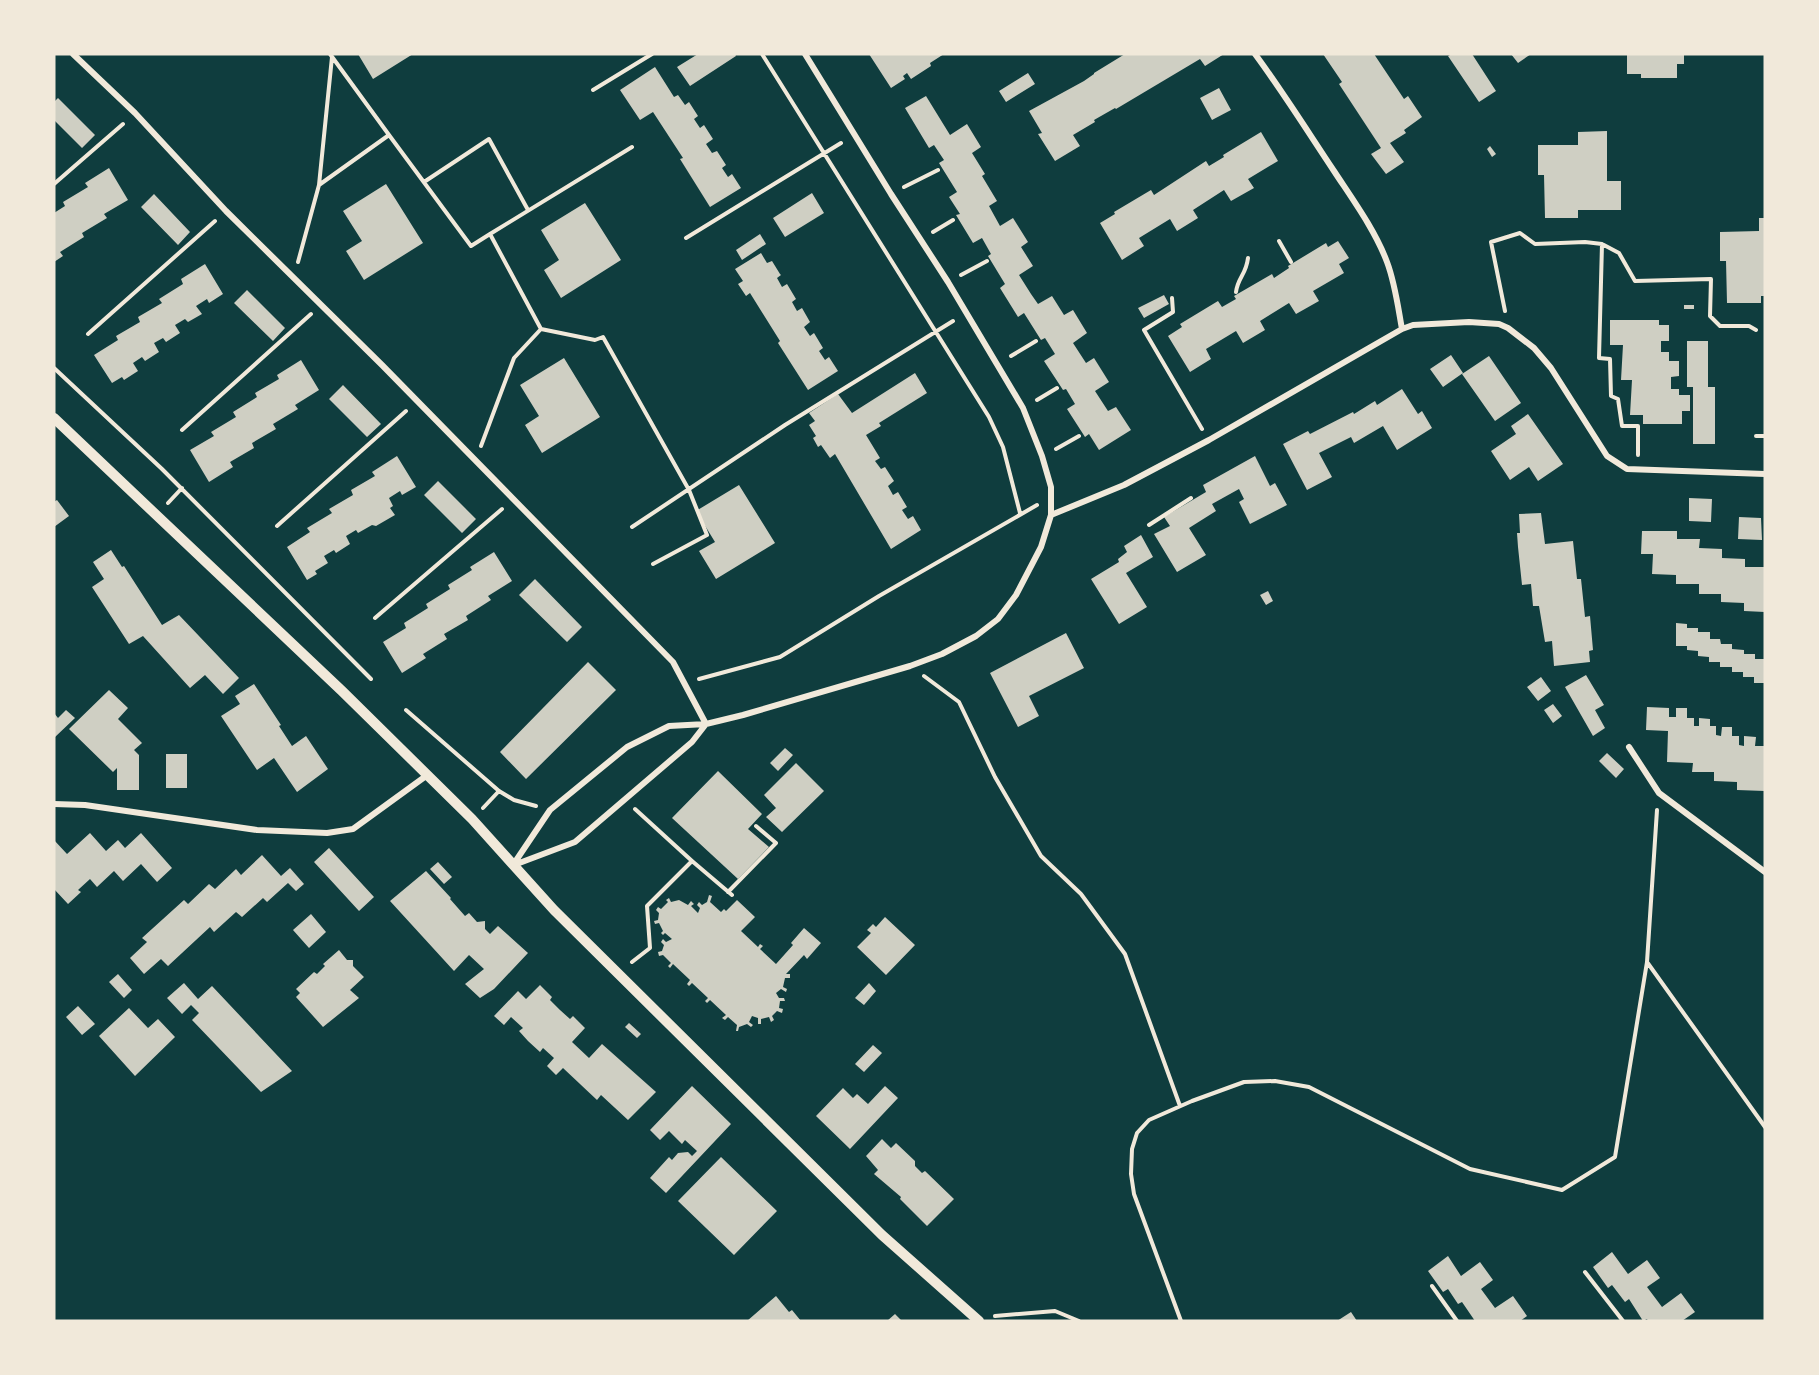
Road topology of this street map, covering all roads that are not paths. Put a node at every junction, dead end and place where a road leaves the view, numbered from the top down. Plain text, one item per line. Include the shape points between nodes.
1 (73, 54) edge
2 (805, 54) edge
3 (1255, 54) edge
4 (1402, 329) junction
5 (54, 418) edge
6 (1765, 474) edge
7 (1051, 515) junction
8 (706, 724) junction
9 (1629, 747) dead end
10 (426, 776) junction
11 (54, 804) edge
12 (513, 866) junction
13 (1765, 872) edge
14 (977, 1319) edge

1 - 8 street via 673,662
2 - 7 street via 1023,408 1051,486
3 - 4 street via 1352,198 1387,261
4 - 6 street via 1468,322 1508,328 1534,348 1551,368 1607,456 1617,464 1635,470
4 - 7 street via 1209,440 1124,485
5 - 10 street
7 - 8 street via 1041,547 1016,595 998,619 960,645 910,666
8 - 12 street via 692,742 575,842
8 - 12 street via 669,726 627,747 550,810
9 - 13 street via 1659,793
10 - 11 street via 354,829 327,833 257,830
10 - 12 street via 472,819
12 - 14 street via 882,1235

